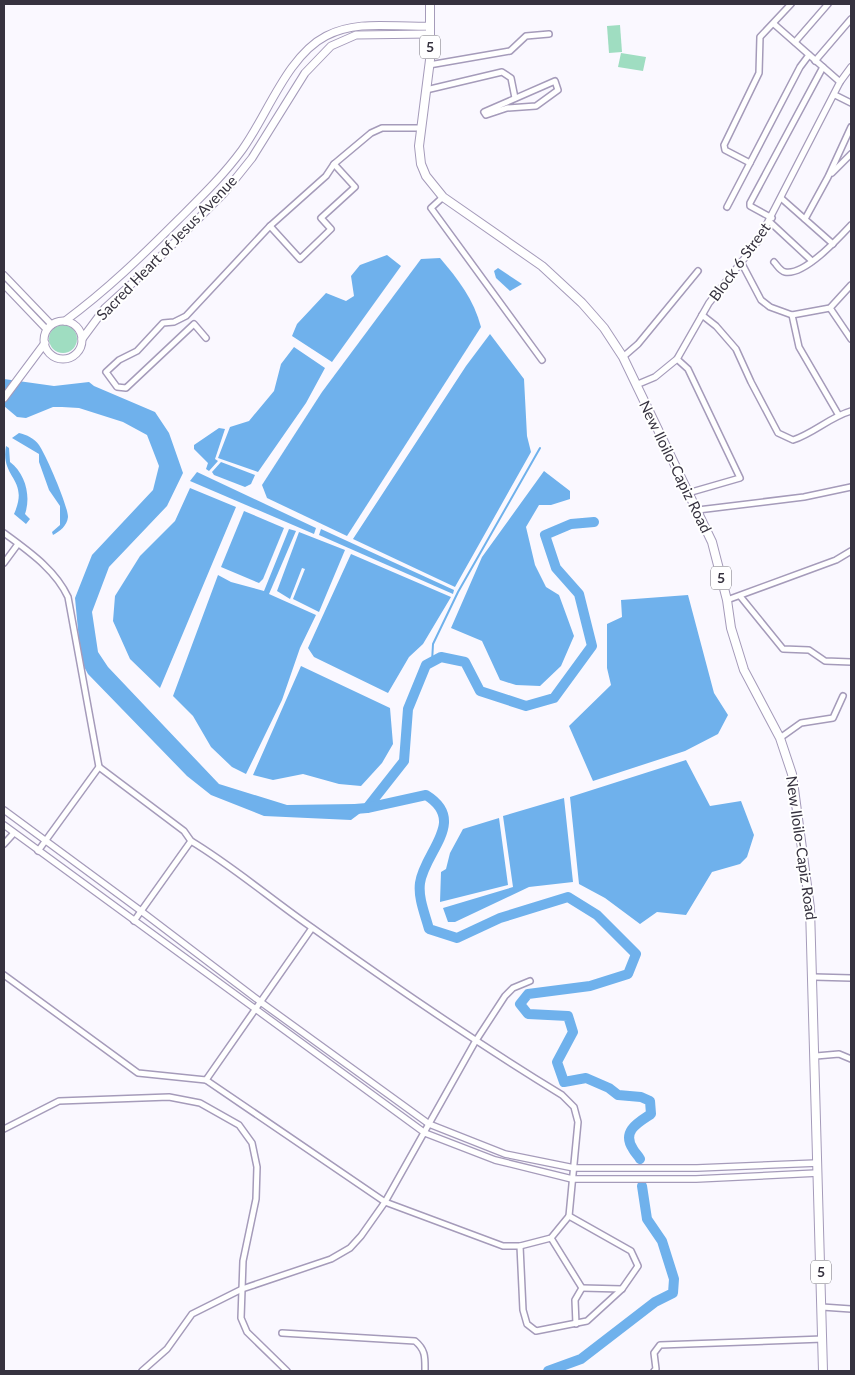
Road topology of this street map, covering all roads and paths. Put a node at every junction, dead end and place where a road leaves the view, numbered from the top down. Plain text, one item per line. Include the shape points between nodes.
1 (430, 4) edge
2 (791, 4) edge
3 (828, 4) edge
4 (851, 19) edge
5 (774, 24) junction
6 (364, 26) junction
7 (394, 30) junction
8 (430, 30) junction
9 (365, 34) junction
10 (548, 34) dead end
11 (795, 42) junction
12 (303, 55) junction
13 (809, 55) junction
14 (815, 61) junction
15 (314, 62) junction
16 (429, 65) junction
17 (823, 67) junction
18 (851, 67) edge
19 (840, 82) junction
20 (426, 90) junction
21 (835, 95) junction
22 (515, 98) junction
23 (851, 103) edge
24 (265, 113) junction
25 (276, 120) junction
26 (851, 127) edge
27 (420, 128) junction
28 (851, 154) edge
29 (750, 163) junction
30 (334, 164) junction
31 (828, 177) junction
32 (443, 197) junction
33 (781, 198) junction
34 (727, 207) dead end
35 (771, 220) junction
36 (805, 220) junction
37 (851, 225) edge
38 (270, 226) junction
39 (832, 244) junction
40 (812, 261) junction
41 (741, 262) junction
42 (774, 262) dead end
43 (698, 271) dead end
44 (4, 274) edge
45 (4, 284) edge
46 (851, 285) edge
47 (830, 308) junction
48 (702, 315) junction
49 (186, 316) junction
50 (792, 316) junction
51 (66, 321) junction
52 (194, 324) junction
53 (49, 327) junction
54 (206, 338) dead end
55 (82, 339) junction
56 (851, 339) edge
57 (44, 343) junction
58 (623, 357) junction
59 (677, 359) junction
60 (542, 360) dead end
61 (636, 385) junction
62 (4, 398) edge
63 (851, 410) edge
64 (838, 414) junction
65 (851, 487) edge
66 (688, 493) junction
67 (698, 510) junction
68 (4, 533) edge
69 (18, 544) junction
70 (851, 551) edge
71 (4, 563) edge
72 (740, 596) junction
73 (727, 600) junction
74 (851, 662) edge
75 (842, 696) dead end
76 (780, 738) junction
77 (98, 767) junction
78 (4, 810) edge
79 (4, 826) edge
80 (14, 833) junction
81 (45, 840) junction
82 (191, 841) junction
83 (4, 844) edge
84 (38, 850) junction
85 (141, 910) junction
86 (134, 921) junction
87 (312, 928) junction
88 (4, 976) edge
89 (814, 977) junction
90 (851, 978) edge
91 (530, 981) dead end
92 (262, 1003) junction
93 (256, 1010) junction
94 (475, 1042) junction
95 (816, 1056) junction
96 (851, 1059) edge
97 (206, 1080) junction
98 (429, 1124) junction
99 (4, 1129) edge
100 (425, 1133) junction
101 (818, 1163) junction
102 (574, 1168) junction
103 (818, 1173) junction
104 (572, 1179) junction
105 (385, 1202) junction
106 (569, 1216) junction
107 (551, 1238) junction
108 (520, 1246) junction
109 (582, 1288) junction
110 (242, 1289) junction
111 (622, 1289) junction
112 (822, 1307) junction
113 (851, 1309) edge
114 (576, 1324) junction
115 (282, 1333) dead end
116 (823, 1339) junction
117 (142, 1371) edge
118 (287, 1371) edge
119 (425, 1371) edge
120 (654, 1371) edge
121 (823, 1371) edge

1 - 8 highway, 5
2 - 5 street
3 - 11 street
4 - 14 street
5 - 11 street
5 - 29 street via 760,37 759,73 724,145 725,150
6 - 7 main road, Sacred Heart of Jesus Avenue
6 - 9 main road
6 - 12 main road, Sacred Heart of Jesus Avenue via 330,34
7 - 8 main road, Sacred Heart of Jesus Avenue
7 - 9 main road, Sacred Heart of Jesus Avenue
8 - 16 highway, 5
9 - 15 main road, Sacred Heart of Jesus Avenue via 337,42
10 - 16 street via 526,36 510,51
11 - 13 street
12 - 15 main road
12 - 24 main road, Sacred Heart of Jesus Avenue
13 - 14 street
13 - 29 street via 800,66
14 - 17 street
15 - 25 main road, Sacred Heart of Jesus Avenue
16 - 20 highway, 5
17 - 19 street
17 - 35 street via 750,203
18 - 19 street, Block 6 Street
19 - 21 street, Block 6 Street
20 - 22 street via 502,72 511,78
20 - 27 highway, New Iloilo-Capiz Road / 5
21 - 23 street
21 - 33 street, Block 6 Street
22 - 22 street via 554,81 558,90 536,106 507,108 486,115 484,112
24 - 25 main road
24 - 51 main road, Sacred Heart of Jesus Avenue via 242,150 214,183 138,260
25 - 55 main road, Sacred Heart of Jesus Avenue via 252,158 224,192 105,308
26 - 31 street
27 - 30 street via 382,128 371,133
27 - 32 highway, New Iloilo-Capiz Road / 5 via 421,164
28 - 31 street
29 - 34 street
30 - 38 street via 326,176
30 - 38 street via 355,187 321,218 330,229 300,259
31 - 36 street
32 - 58 highway, New Iloilo-Capiz Road / 5 via 542,266 582,303
32 - 60 street via 431,208
33 - 35 street, Block 6 Street
33 - 36 street
35 - 40 street
35 - 41 street, Block 6 Street
36 - 39 street
37 - 39 street
38 - 49 street
39 - 40 street
40 - 42 street via 793,272 782,270
41 - 48 street, Block 6 Street
41 - 50 street via 762,300
43 - 58 street via 638,344
44 - 53 street
45 - 53 street
46 - 47 street
47 - 50 street
47 - 56 street
48 - 59 street, Block 6 Street
48 - 64 street via 736,348 778,433 793,440 814,432
49 - 52 street
49 - 52 street via 163,323 137,351 119,360 106,372 117,387 126,388
50 - 64 street via 799,347
51 - 53 main road
51 - 55 main road via 77,327
52 - 54 street
53 - 57 main road
55 - 57 main road via 79,351 65,358 51,354
57 - 62 main road
58 - 61 highway, New Iloilo-Capiz Road / 5
59 - 61 street, Block 6 Street via 655,377
59 - 66 street via 688,369 740,478
61 - 66 highway, New Iloilo-Capiz Road / 5
63 - 64 street
65 - 67 street via 804,497
66 - 67 highway, New Iloilo-Capiz Road / 5
67 - 73 highway, New Iloilo-Capiz Road / 5 via 712,542
68 - 69 street
69 - 71 street
69 - 77 street via 52,573 68,597
70 - 72 street via 836,560
72 - 73 street
72 - 74 street via 783,649 808,650 826,661
73 - 76 highway, New Iloilo-Capiz Road / 5 via 731,628 744,670
75 - 76 street via 833,718 801,723
76 - 89 highway, New Iloilo-Capiz Road / 5 via 792,774 802,837
77 - 81 street
77 - 82 street via 184,831
78 - 81 street
79 - 80 street
80 - 83 street
80 - 84 street
81 - 84 street
81 - 85 street
82 - 85 street
82 - 87 street
84 - 86 street
85 - 86 street
85 - 92 street
86 - 93 street
87 - 92 street
87 - 94 street
88 - 97 street via 138,1073
89 - 90 street
89 - 95 highway, New Iloilo-Capiz Road / 5
91 - 94 street via 512,988
92 - 93 street
92 - 98 street
93 - 97 street
93 - 100 street
94 - 98 street
94 - 102 street via 562,1095 574,1107 578,1122
95 - 96 street via 839,1054
95 - 101 highway, New Iloilo-Capiz Road / 5
97 - 105 street
98 - 100 street
98 - 102 street via 505,1154
99 - 110 street via 59,1100 169,1097 200,1103 239,1125 252,1143 257,1166 256,1199 243,1261
100 - 104 street via 495,1160
100 - 105 street
101 - 102 street via 697,1168
101 - 103 highway, New Iloilo-Capiz Road / 5
102 - 104 street
103 - 104 street via 696,1179
103 - 112 highway, New Iloilo-Capiz Road / 5
104 - 106 street
105 - 108 street via 503,1246
105 - 110 street via 350,1248
106 - 107 street
106 - 111 street via 631,1251 638,1266
107 - 108 street
107 - 109 street
108 - 114 street via 523,1310 527,1324 536,1331
109 - 111 street
109 - 114 street via 576,1300
110 - 117 street via 192,1314 167,1349
110 - 118 street via 241,1318 247,1332
111 - 114 street via 587,1321
112 - 113 street
112 - 116 highway, New Iloilo-Capiz Road / 5
115 - 119 street via 415,1341 423,1347 426,1355
116 - 120 street via 660,1346 654,1353
116 - 121 highway, New Iloilo-Capiz Road / 5

